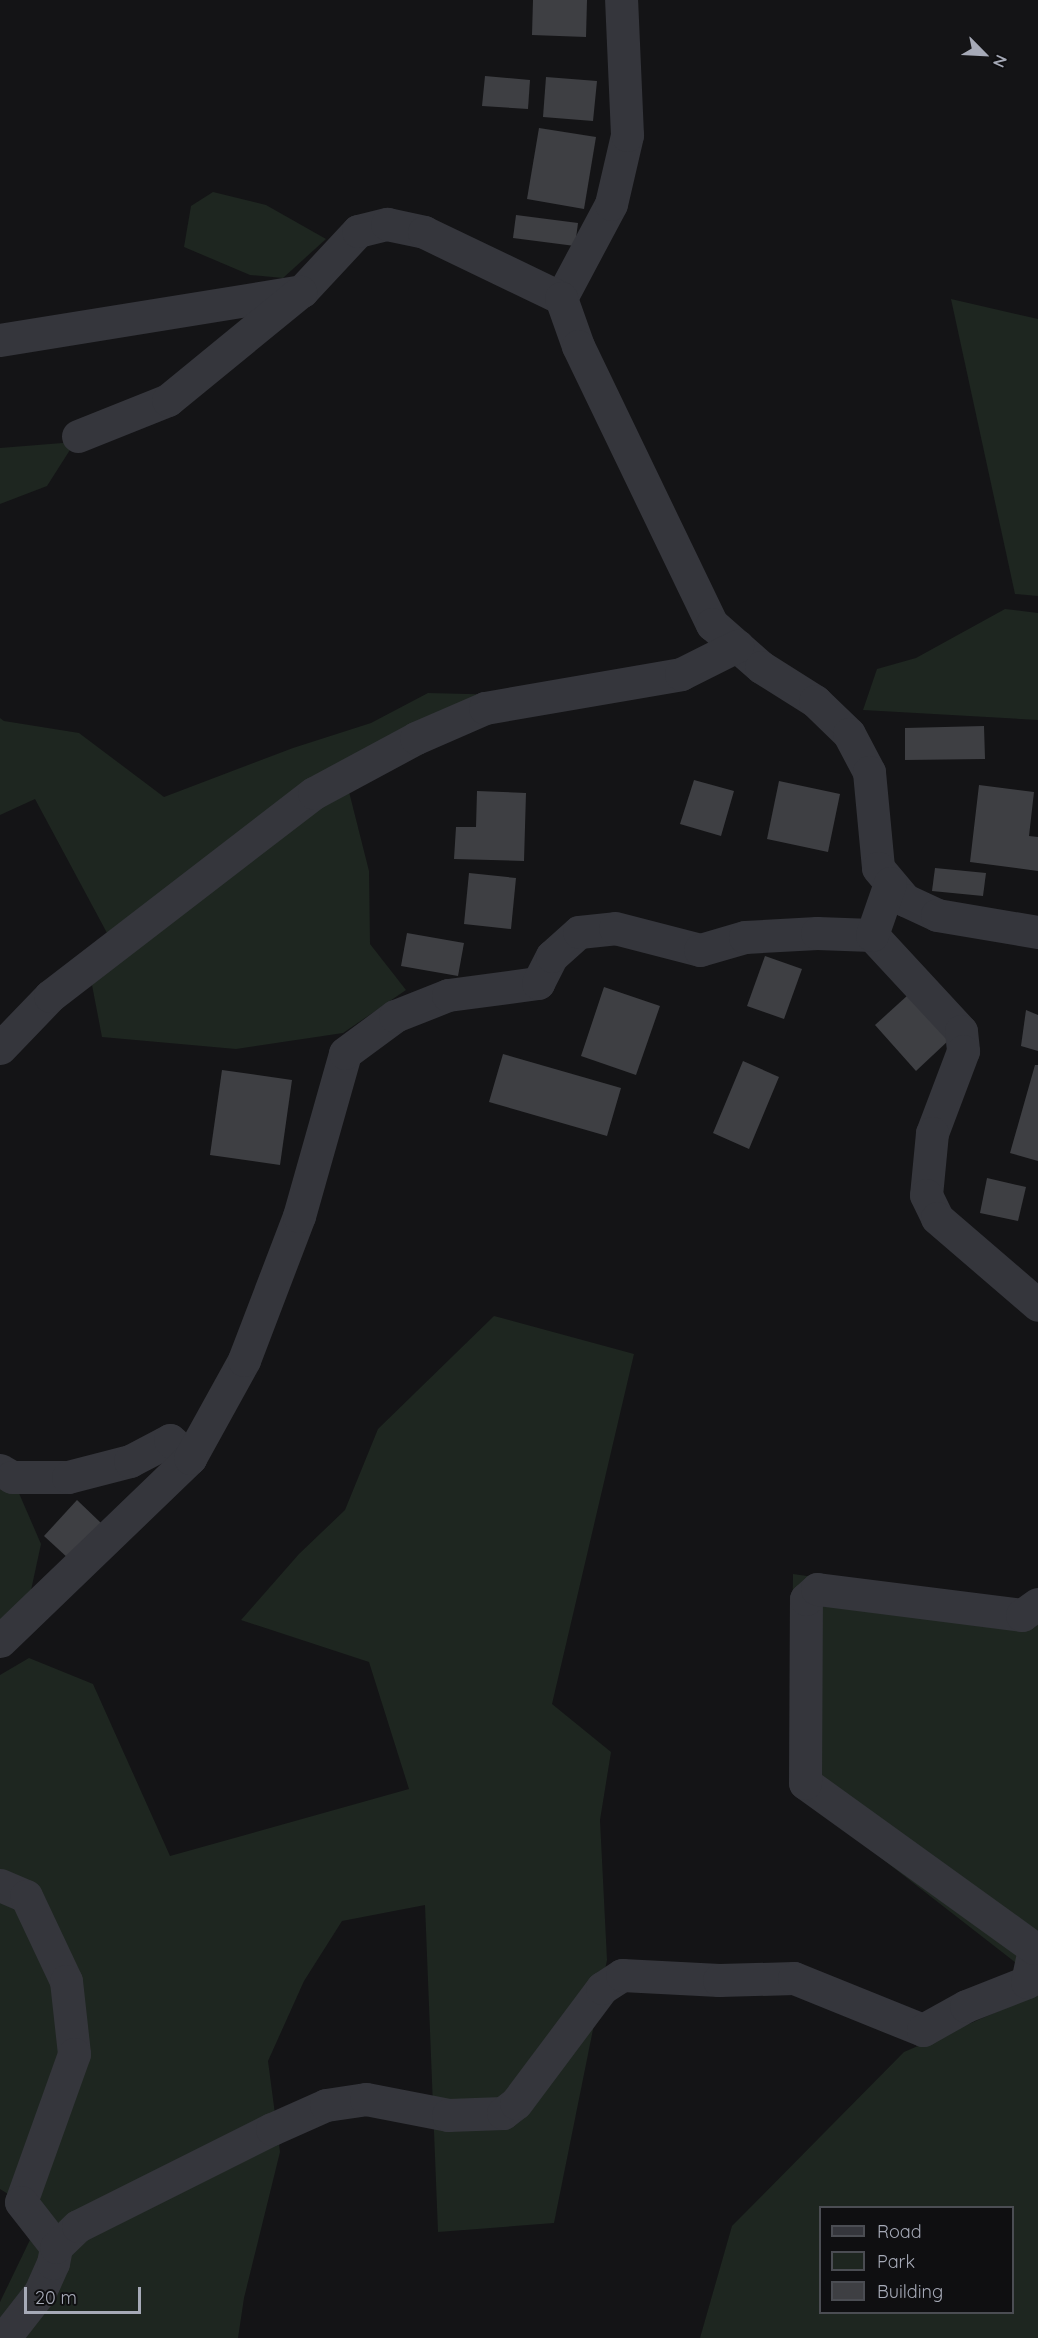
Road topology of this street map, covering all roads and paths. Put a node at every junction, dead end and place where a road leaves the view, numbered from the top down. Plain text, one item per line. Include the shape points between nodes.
1 (621, 0) edge
2 (302, 291) junction
3 (561, 298) junction
4 (0, 340) edge
5 (78, 436) dead end
6 (737, 646) junction
7 (890, 883) junction
8 (1038, 932) edge
9 (872, 935) junction
10 (0, 1048) edge
11 (1038, 1305) edge
12 (190, 1458) junction
13 (0, 1470) edge
14 (1038, 1604) edge
15 (0, 1641) edge
16 (0, 1885) edge
17 (56, 2247) junction
18 (4, 2338) edge

1 - 3 street via 627,135 611,204
2 - 3 street via 358,231 387,224 424,232
2 - 4 street
2 - 5 street via 168,400
3 - 6 street via 578,346 712,624
6 - 7 street via 761,667 814,701 849,734 869,772 878,868
6 - 10 street via 681,674 485,708 417,738 314,792 50,996
7 - 8 street via 904,900 937,915
7 - 9 street
9 - 11 street via 961,1031 963,1051 932,1133 926,1195 937,1218
9 - 12 street via 745,937 700,950 615,928 579,932 552,956 538,982 448,995 395,1016 345,1053 299,1216 253,1338
12 - 13 street via 170,1440 130,1461 68,1477 12,1478
12 - 15 street
14 - 17 street via 1022,1615 817,1589 806,1599 805,1783 1034,1948 1027,1982 966,2006 923,2030 794,1978 719,1980 622,1975 602,1988 516,2103 503,2113 448,2115 366,2099 326,2105 129,2198 78,2226
16 - 17 street via 26,1896 66,1981 74,2054 21,2202
17 - 18 street via 40,2292

